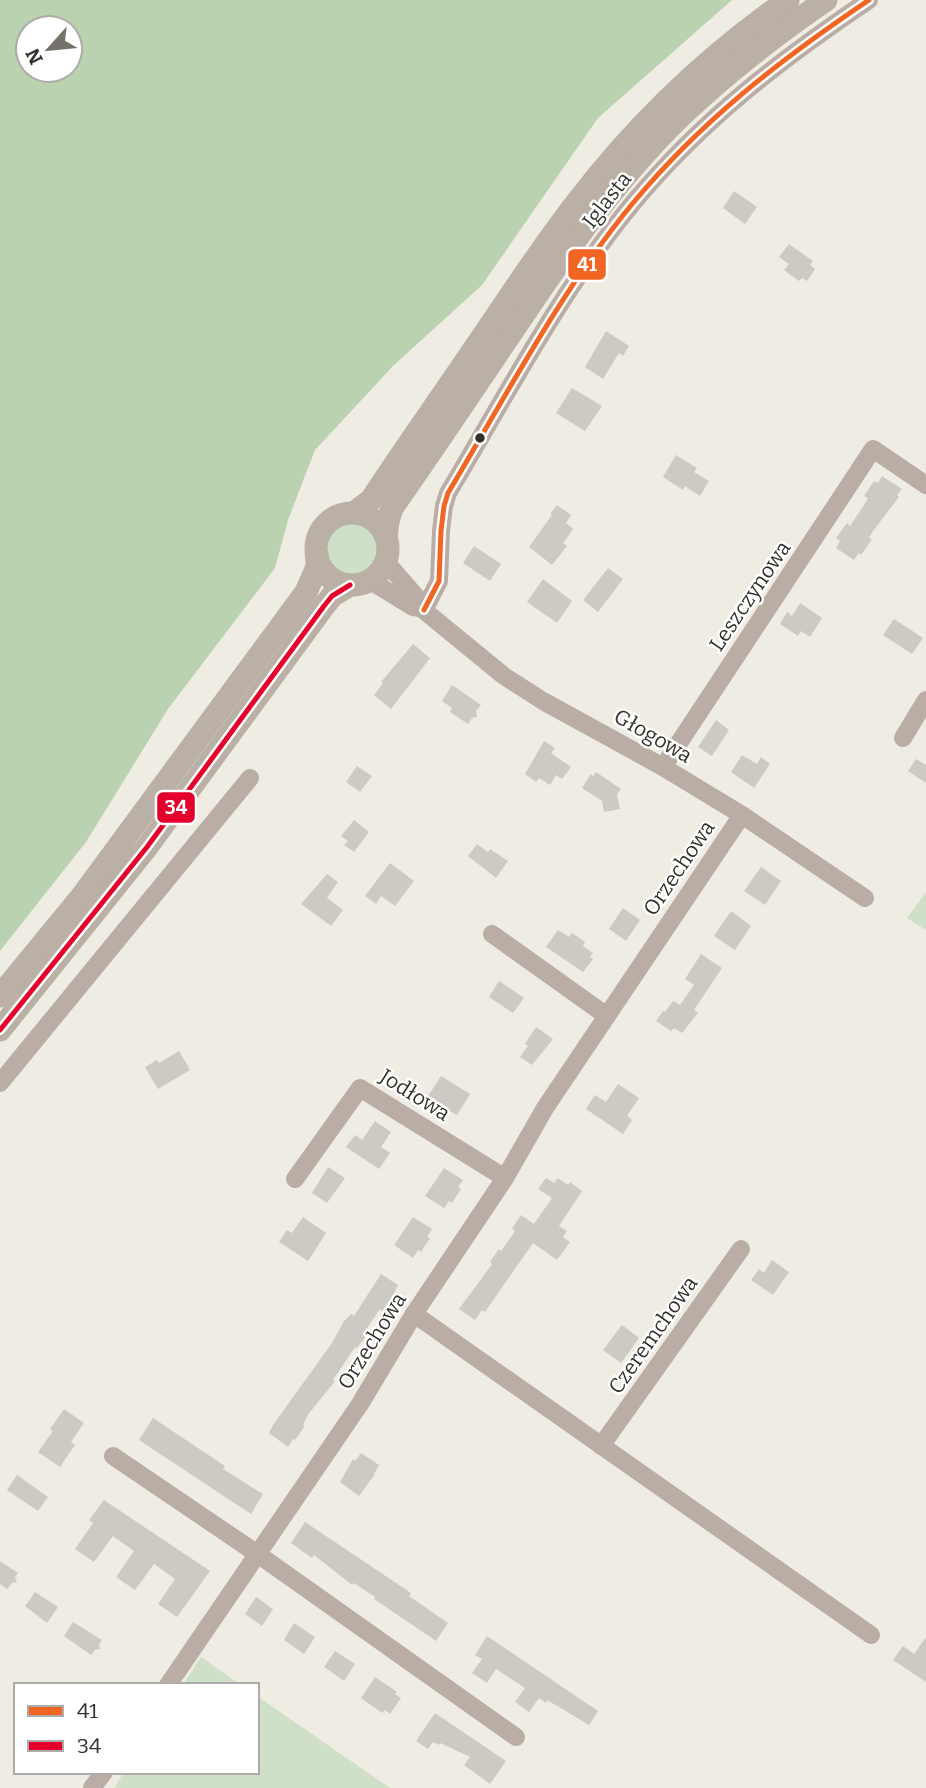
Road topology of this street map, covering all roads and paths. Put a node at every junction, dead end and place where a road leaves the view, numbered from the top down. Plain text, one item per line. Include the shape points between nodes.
1 (788, 0) edge
2 (826, 0) edge
3 (869, 0) edge
4 (926, 485) edge
5 (354, 513) junction
6 (386, 537) junction
7 (317, 555) junction
8 (386, 562) junction
9 (359, 582) junction
10 (423, 609) junction
11 (926, 700) edge
12 (903, 738) dead end
13 (663, 766) junction
14 (250, 778) dead end
15 (742, 814) junction
16 (865, 898) dead end
17 (492, 934) dead end
18 (0, 996) edge
19 (607, 1016) junction
20 (0, 1030) edge
21 (0, 1083) edge
22 (505, 1178) junction
23 (295, 1179) dead end
24 (741, 1250) dead end
25 (414, 1314) junction
26 (601, 1446) junction
27 (113, 1456) dead end
28 (256, 1553) junction
29 (871, 1635) dead end
30 (169, 1683) edge
31 (516, 1737) dead end

1 - 5 main road via 705,65 612,159 542,248 371,500
2 - 6 main road via 768,40 680,117 608,197 392,508
3 - 10 street, Iglasta via 758,78 664,167 607,235 448,493 439,581
4 - 13 street, Leszczynowa via 873,449
5 - 6 main road via 374,520
5 - 7 main road via 325,525
6 - 8 main road
7 - 9 main road via 332,579
7 - 18 main road via 313,578 302,597 82,896
8 - 9 main road via 379,573
8 - 10 street, Głogowa
9 - 10 street, Głogowa
9 - 20 main road via 332,596 147,847
10 - 13 street, Głogowa via 504,676
11 - 12 street
13 - 15 street, Głogowa
14 - 21 street
15 - 16 street, Głogowa
15 - 19 street, Orzechowa
17 - 19 street
19 - 22 street, Orzechowa
22 - 23 street, Jodłowa via 360,1088
22 - 25 street, Orzechowa
24 - 26 street, Czeremchowa
25 - 26 street
25 - 28 street, Orzechowa via 360,1404
26 - 29 street
27 - 28 street
28 - 30 street, Orzechowa
28 - 31 street

